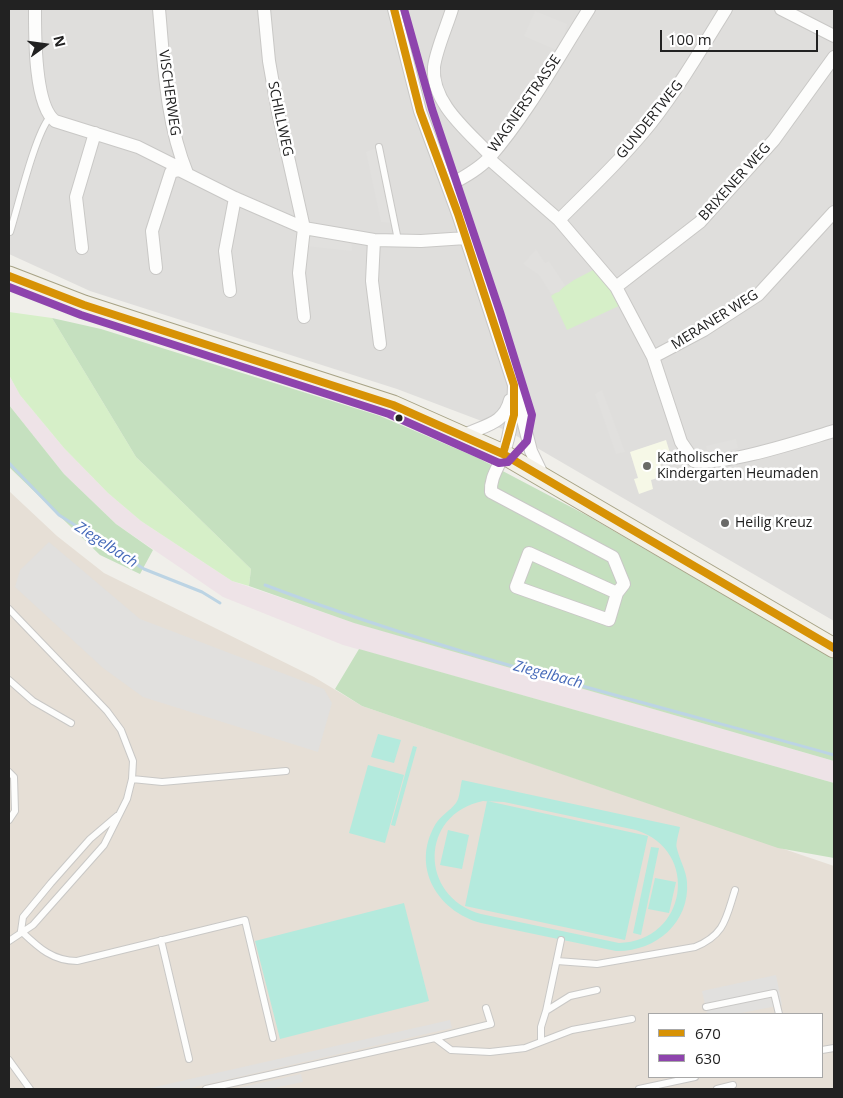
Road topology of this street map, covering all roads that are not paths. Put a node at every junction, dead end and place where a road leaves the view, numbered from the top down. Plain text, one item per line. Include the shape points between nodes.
1 (35, 9) edge
2 (160, 9) edge
3 (264, 9) edge
4 (394, 9) edge
5 (452, 9) edge
6 (589, 9) edge
7 (726, 9) edge
8 (785, 10) edge
9 (834, 36) edge
10 (834, 57) edge
11 (50, 117) junction
12 (95, 133) junction
13 (379, 146) dead end
14 (489, 157) junction
15 (183, 173) junction
16 (448, 186) junction
17 (235, 198) junction
18 (834, 212) edge
19 (559, 220) junction
20 (304, 228) junction
21 (10, 232) edge
22 (466, 238) junction
23 (374, 240) junction
24 (398, 240) junction
25 (82, 248) dead end
26 (156, 268) dead end
27 (9, 276) edge
28 (616, 287) junction
29 (230, 291) dead end
30 (304, 317) dead end
31 (380, 344) dead end
32 (653, 357) junction
33 (514, 385) junction
34 (522, 417) junction
35 (834, 432) edge
36 (463, 436) junction
37 (504, 454) junction
38 (544, 478) junction
39 (618, 593) junction
40 (9, 609) edge
41 (834, 648) edge
42 (9, 680) edge
43 (71, 723) dead end
44 (286, 771) dead end
45 (9, 772) edge
46 (132, 780) junction
47 (120, 814) junction
48 (9, 820) edge
49 (736, 890) dead end
50 (21, 931) junction
51 (161, 940) junction
52 (561, 940) dead end
53 (9, 941) edge
54 (557, 961) junction
55 (597, 990) dead end
56 (706, 1007) dead end
57 (486, 1008) dead end
58 (546, 1011) junction
59 (779, 1013) edge
60 (632, 1019) dead end
61 (273, 1038) dead end
62 (435, 1038) junction
63 (541, 1041) junction
64 (189, 1059) dead end
65 (9, 1060) edge
66 (691, 1078) edge
67 (733, 1085) dead end
68 (648, 1088) edge
69 (30, 1089) edge
70 (206, 1089) edge
71 (638, 1089) edge
72 (717, 1089) edge

1 - 11 street via 38,74
2 - 15 street, VISCHERWEG via 168,96
3 - 20 street, SCHILLWEG via 278,112
4 - 16 street via 420,111
5 - 14 street via 434,68 437,90 447,108
6 - 14 street, WAGNERSTRASSE via 531,102
7 - 19 street, GUNDERTWEG via 690,69 650,124 610,170
8 - 9 street
10 - 28 street, BRIXENER WEG via 774,140 700,222
11 - 12 street
11 - 21 lane via 37,144
12 - 15 street via 138,147 176,166
12 - 25 street via 76,197
13 - 24 lane
14 - 16 street, WAGNERSTRASSE
14 - 19 street
15 - 17 street
15 - 26 street via 171,172 152,231
16 - 22 street
17 - 20 street
17 - 29 street via 225,251
18 - 32 street, MERANER WEG via 758,295 704,330
19 - 28 street
20 - 23 street
20 - 30 street, SCHILLWEG via 299,273
22 - 24 street
22 - 33 street
23 - 24 street
23 - 31 street via 372,281
27 - 36 main road via 92,307 394,405
28 - 32 street
32 - 35 street via 681,442 694,461 707,463
33 - 34 street
33 - 36 street via 503,417 490,426
33 - 37 street via 514,415
34 - 37 street via 518,436
34 - 38 street via 531,450
36 - 37 main road
37 - 38 main road
37 - 39 street via 492,479 491,492 612,557 624,584
38 - 41 main road
39 - 39 street via 609,620 516,587 529,553
40 - 46 lane via 107,711 121,730 132,761
42 - 43 lane via 33,701
44 - 46 lane via 162,782
45 - 48 lane via 14,777 16,812
46 - 47 lane
47 - 50 lane via 104,845 33,925
47 - 50 lane via 90,839 23,916
49 - 54 lane via 725,924 709,941 695,947 597,964
50 - 51 lane via 49,955 66,961
50 - 53 lane
51 - 61 lane via 245,920
51 - 64 lane
52 - 54 lane
54 - 58 lane
55 - 58 lane via 570,996
56 - 59 lane via 774,993
57 - 62 lane via 491,1024
58 - 63 lane
60 - 63 lane via 572,1030
62 - 63 lane via 451,1050 490,1052 525,1048
62 - 70 lane
65 - 69 lane
66 - 68 lane
67 - 72 lane
68 - 71 lane

